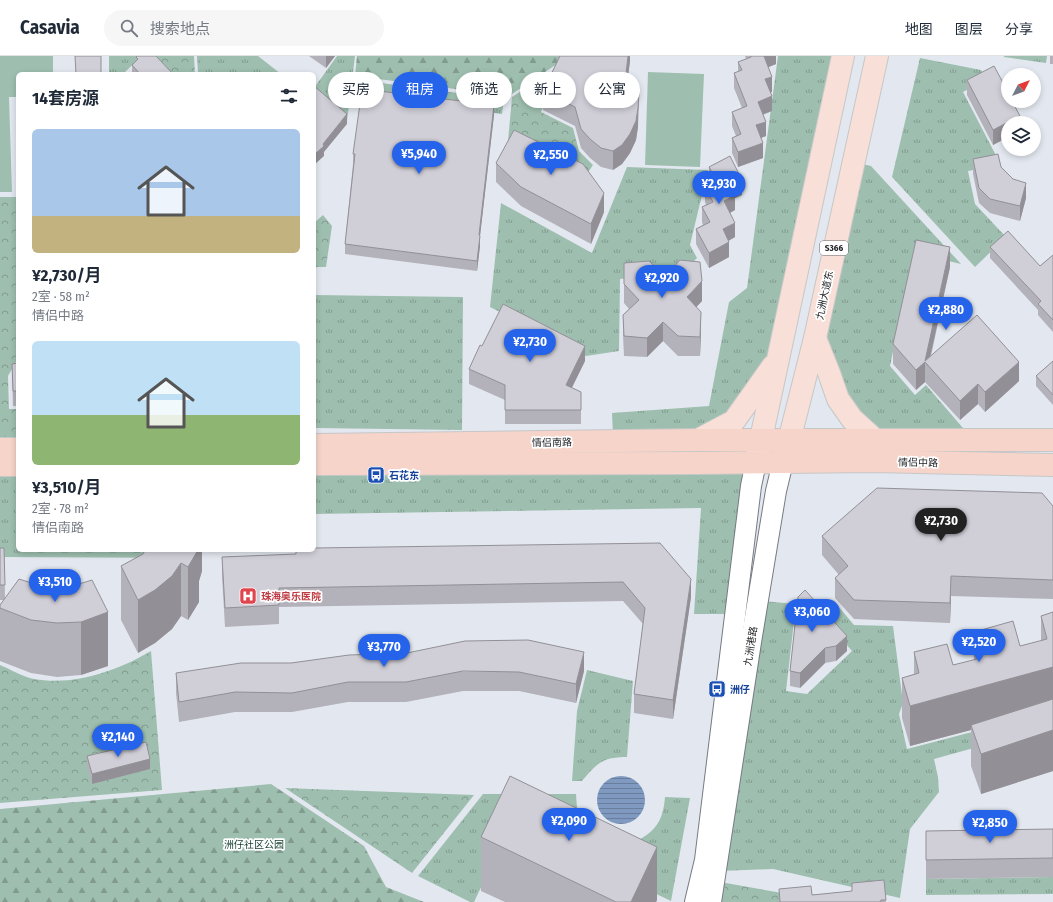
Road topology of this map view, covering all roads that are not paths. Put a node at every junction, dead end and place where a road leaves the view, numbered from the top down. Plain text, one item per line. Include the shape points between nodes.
1 (843, 56) edge
2 (877, 56) edge
3 (803, 241) junction
4 (835, 245) junction
5 (815, 338) junction
6 (778, 359) junction
7 (874, 439) junction
8 (698, 440) junction
9 (760, 440) junction
10 (789, 440) junction
11 (1053, 440) edge
12 (316, 445) edge
13 (0, 449) edge
14 (16, 449) edge
15 (756, 462) junction
16 (783, 462) junction
17 (316, 464) edge
18 (0, 465) edge
19 (16, 465) edge
20 (1053, 465) edge
21 (695, 902) edge
22 (711, 902) edge

1 - 3 main road
2 - 4 main road, 九洲大道东 / S366
3 - 4 main road
3 - 6 main road
4 - 5 main road, 九洲大道东 / S366
5 - 7 main road via 838,399 852,419
5 - 10 main road, 九洲大道东 / S366
6 - 8 main road via 734,421
6 - 9 main road
7 - 10 highway
7 - 11 highway
8 - 9 highway, 情侣南路
8 - 12 highway, 情侣南路
9 - 10 highway, 情侣南路
9 - 15 main road
10 - 16 main road, 九洲大道东
13 - 14 highway
15 - 16 highway
15 - 17 highway
15 - 21 street, 九洲港路 via 705,860
16 - 20 highway, 情侣中路
16 - 22 street, 九洲港路 via 752,634
18 - 19 highway

